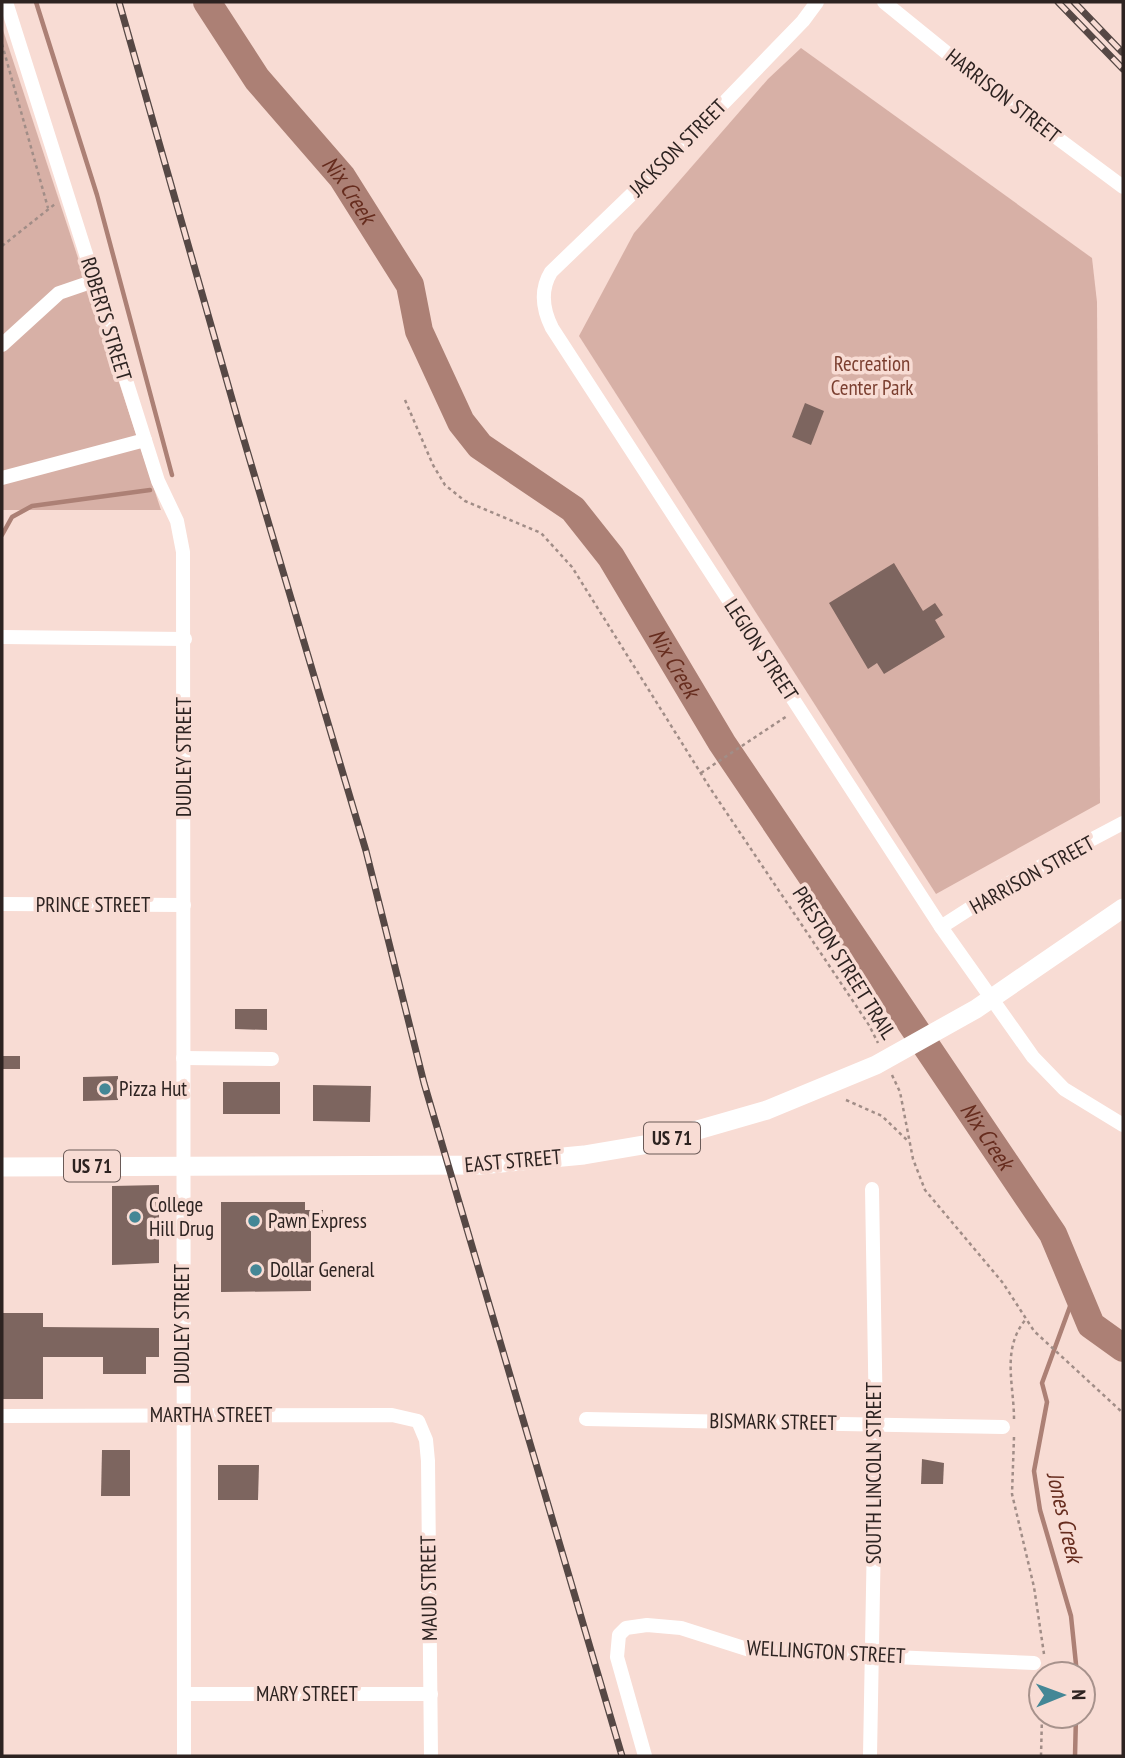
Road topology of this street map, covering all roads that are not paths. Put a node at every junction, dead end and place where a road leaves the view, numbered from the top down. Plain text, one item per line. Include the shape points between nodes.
1 (6, 2) edge
2 (817, 2) edge
3 (884, 2) edge
4 (1123, 187) edge
5 (94, 282) junction
6 (543, 296) joint
7 (2, 345) edge
8 (145, 440) junction
9 (2, 478) edge
10 (2, 637) edge
11 (185, 639) junction
12 (1123, 824) edge
13 (2, 904) edge
14 (184, 905) junction
15 (1123, 908) edge
16 (941, 928) junction
17 (984, 1003) junction
18 (183, 1058) junction
19 (272, 1059) dead end
20 (1122, 1122) edge
21 (182, 1166) junction
22 (2, 1167) edge
23 (872, 1189) dead end
24 (182, 1415) junction
25 (2, 1416) edge
26 (586, 1419) dead end
27 (418, 1421) joint
28 (876, 1424) junction
29 (1011, 1426) road end
30 (873, 1655) junction
31 (1027, 1662) edge
32 (184, 1694) junction
33 (431, 1694) junction
34 (184, 1756) edge
35 (431, 1756) edge
36 (645, 1756) edge
37 (870, 1756) edge

1 - 5 street, ROBERTS STREET
2 - 6 street, JACKSON STREET via 687,141 551,272
3 - 4 street, HARRISON STREET
5 - 7 street via 59,293
5 - 8 street, ROBERTS STREET
6 - 16 street, LEGION STREET via 552,328
8 - 9 street
8 - 11 street, ROBERTS STREET via 177,521 183,552
10 - 11 street
11 - 14 street, DUDLEY STREET
12 - 16 street, HARRISON STREET via 1012,882
13 - 14 street, PRINCE STREET
14 - 18 street, DUDLEY STREET
15 - 17 main road, US 71
16 - 17 street, LEGION STREET
17 - 20 street, LEGION STREET via 1064,1089
17 - 21 main road, EAST STREET / US 71 via 882,1061 767,1110 649,1144 469,1166
18 - 19 street
18 - 21 street, DUDLEY STREET
21 - 22 main road, EAST STREET / US 71
21 - 24 street, DUDLEY STREET
23 - 28 street, SOUTH LINCOLN STREET
24 - 25 street, MARTHA STREET
24 - 27 street, MARTHA STREET via 392,1415
24 - 32 street, DUDLEY STREET
26 - 28 street, BISMARK STREET
27 - 33 street, MAUD STREET via 428,1461
28 - 29 street, BISMARK STREET
28 - 30 street, SOUTH LINCOLN STREET
30 - 31 street, WELLINGTON STREET
30 - 36 street, WELLINGTON STREET via 753,1651 681,1628 647,1625 621,1630 619,1667
30 - 37 street, SOUTH LINCOLN STREET
32 - 33 street, MARY STREET
32 - 34 street, DUDLEY STREET
33 - 35 street, MAUD STREET

